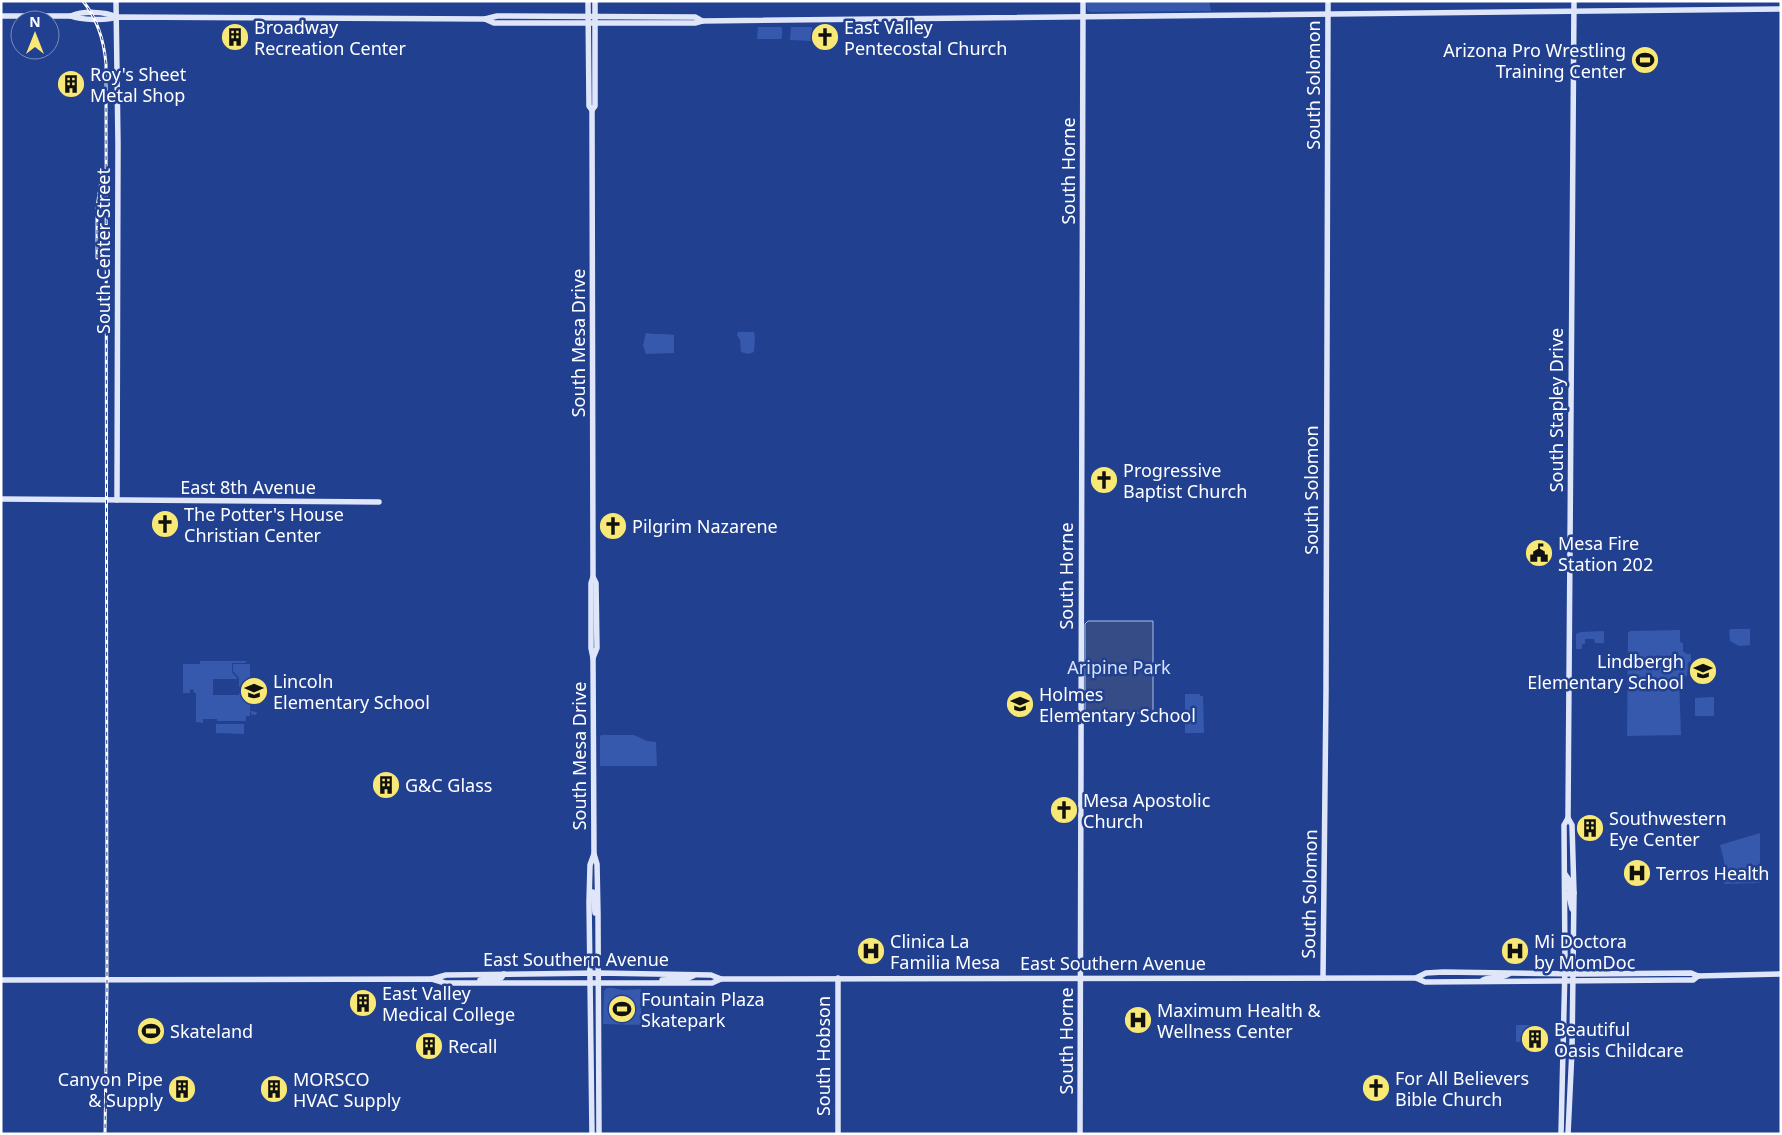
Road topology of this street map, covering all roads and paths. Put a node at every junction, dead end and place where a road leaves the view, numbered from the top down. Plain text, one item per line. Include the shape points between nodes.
1 (116, 1) edge
2 (588, 1) edge
3 (594, 1) edge
4 (1084, 1) edge
5 (1328, 1) edge
6 (1574, 1) edge
7 (1781, 10) edge
8 (1574, 13) junction
9 (1328, 15) junction
10 (1, 16) edge
11 (116, 17) junction
12 (1084, 17) junction
13 (591, 20) junction
14 (1, 499) edge
15 (117, 500) junction
16 (379, 502) dead end
17 (1568, 818) junction
18 (1564, 839) junction
19 (594, 854) junction
20 (1573, 862) junction
21 (1565, 874) junction
22 (590, 886) junction
23 (1565, 893) junction
24 (1574, 894) junction
25 (1574, 913) junction
26 (598, 922) junction
27 (590, 973) junction
28 (599, 973) junction
29 (1482, 973) junction
30 (1511, 973) junction
31 (1680, 973) junction
32 (504, 974) junction
33 (697, 974) junction
34 (1565, 974) junction
35 (1573, 974) junction
36 (1781, 974) edge
37 (1698, 976) junction
38 (721, 978) junction
39 (838, 978) junction
40 (1081, 978) junction
41 (1323, 978) junction
42 (1416, 978) junction
43 (432, 979) junction
44 (1, 980) edge
45 (1655, 981) junction
46 (1446, 982) junction
47 (1482, 982) junction
48 (1564, 982) junction
49 (1573, 982) junction
50 (466, 983) junction
51 (590, 984) junction
52 (599, 984) junction
53 (656, 984) junction
54 (1563, 1049) junction
55 (1570, 1071) junction
56 (592, 1134) edge
57 (599, 1134) edge
58 (838, 1134) edge
59 (1080, 1134) edge
60 (1561, 1134) edge
61 (1568, 1134) edge

1 - 11 main road, South Center Street
2 - 13 main road, South Mesa Drive
3 - 13 main road, South Mesa Drive
4 - 12 main road, South Horne
5 - 9 main road, South Solomon
6 - 8 main road, South Stapley Drive
7 - 8 main road
8 - 9 main road
8 - 17 main road, South Stapley Drive
9 - 12 main road
9 - 41 main road, South Solomon
10 - 11 main road via 110,13
11 - 13 main road via 485,19 497,16
11 - 15 main road, South Center Street
12 - 13 main road
12 - 40 main road, South Horne
13 - 19 main road, South Mesa Drive via 595,106 592,110 593,577 596,583 597,639 593,658
14 - 15 main road, East 8th Avenue
15 - 16 main road, East 8th Avenue
17 - 18 main road, South Stapley Drive via 1564,825
17 - 20 main road, South Stapley Drive via 1572,825
18 - 20 main road via 1569,841
18 - 21 main road, South Stapley Drive
19 - 22 main road, South Mesa Drive via 590,865
19 - 26 main road, South Mesa Drive
20 - 24 main road, South Stapley Drive
21 - 23 main road, South Stapley Drive
21 - 24 main road via 1570,892
22 - 26 main road
22 - 27 main road, South Mesa Drive
23 - 25 main road
23 - 34 main road, South Stapley Drive
24 - 25 main road, South Stapley Drive
25 - 35 main road, South Stapley Drive
26 - 28 main road, South Mesa Drive
27 - 28 main road, East Southern Avenue
27 - 32 main road, East Southern Avenue
27 - 51 main road, South Mesa Drive
28 - 33 main road, East Southern Avenue
28 - 52 main road, South Mesa Drive
29 - 30 main road, East Southern Avenue
29 - 42 main road, East Southern Avenue via 1426,973
29 - 46 main road via 1480,978 1453,978
30 - 34 main road, East Southern Avenue
30 - 47 main road
31 - 35 main road, East Southern Avenue
31 - 37 main road, East Southern Avenue
31 - 45 main road
32 - 43 main road, East Southern Avenue via 446,975
32 - 50 main road via 497,979
33 - 38 main road, East Southern Avenue
33 - 53 main road
34 - 35 main road, East Southern Avenue
34 - 48 main road, South Stapley Drive
35 - 49 main road, South Stapley Drive
36 - 37 main road, East Southern Avenue
37 - 45 main road, East Southern Avenue via 1693,980
38 - 39 main road, East Southern Avenue
38 - 53 main road, East Southern Avenue via 712,983
39 - 40 main road, East Southern Avenue
39 - 58 main road, South Hobson
40 - 41 main road, East Southern Avenue
40 - 59 main road, South Horne
41 - 42 main road, East Southern Avenue
42 - 46 main road, East Southern Avenue via 1424,982
43 - 44 main road, East Southern Avenue
43 - 50 main road, East Southern Avenue
45 - 49 main road, East Southern Avenue
46 - 47 main road, East Southern Avenue
47 - 48 main road, East Southern Avenue
48 - 49 main road, East Southern Avenue
48 - 54 main road, South Stapley Drive
49 - 55 main road, South Stapley Drive
50 - 51 main road, East Southern Avenue
51 - 52 main road, East Southern Avenue
51 - 56 main road, South Mesa Drive
52 - 53 main road, East Southern Avenue
52 - 57 main road, South Mesa Drive
54 - 55 main road via 1567,1055 1567,1070
54 - 60 main road, South Stapley Drive
55 - 61 main road, South Stapley Drive

